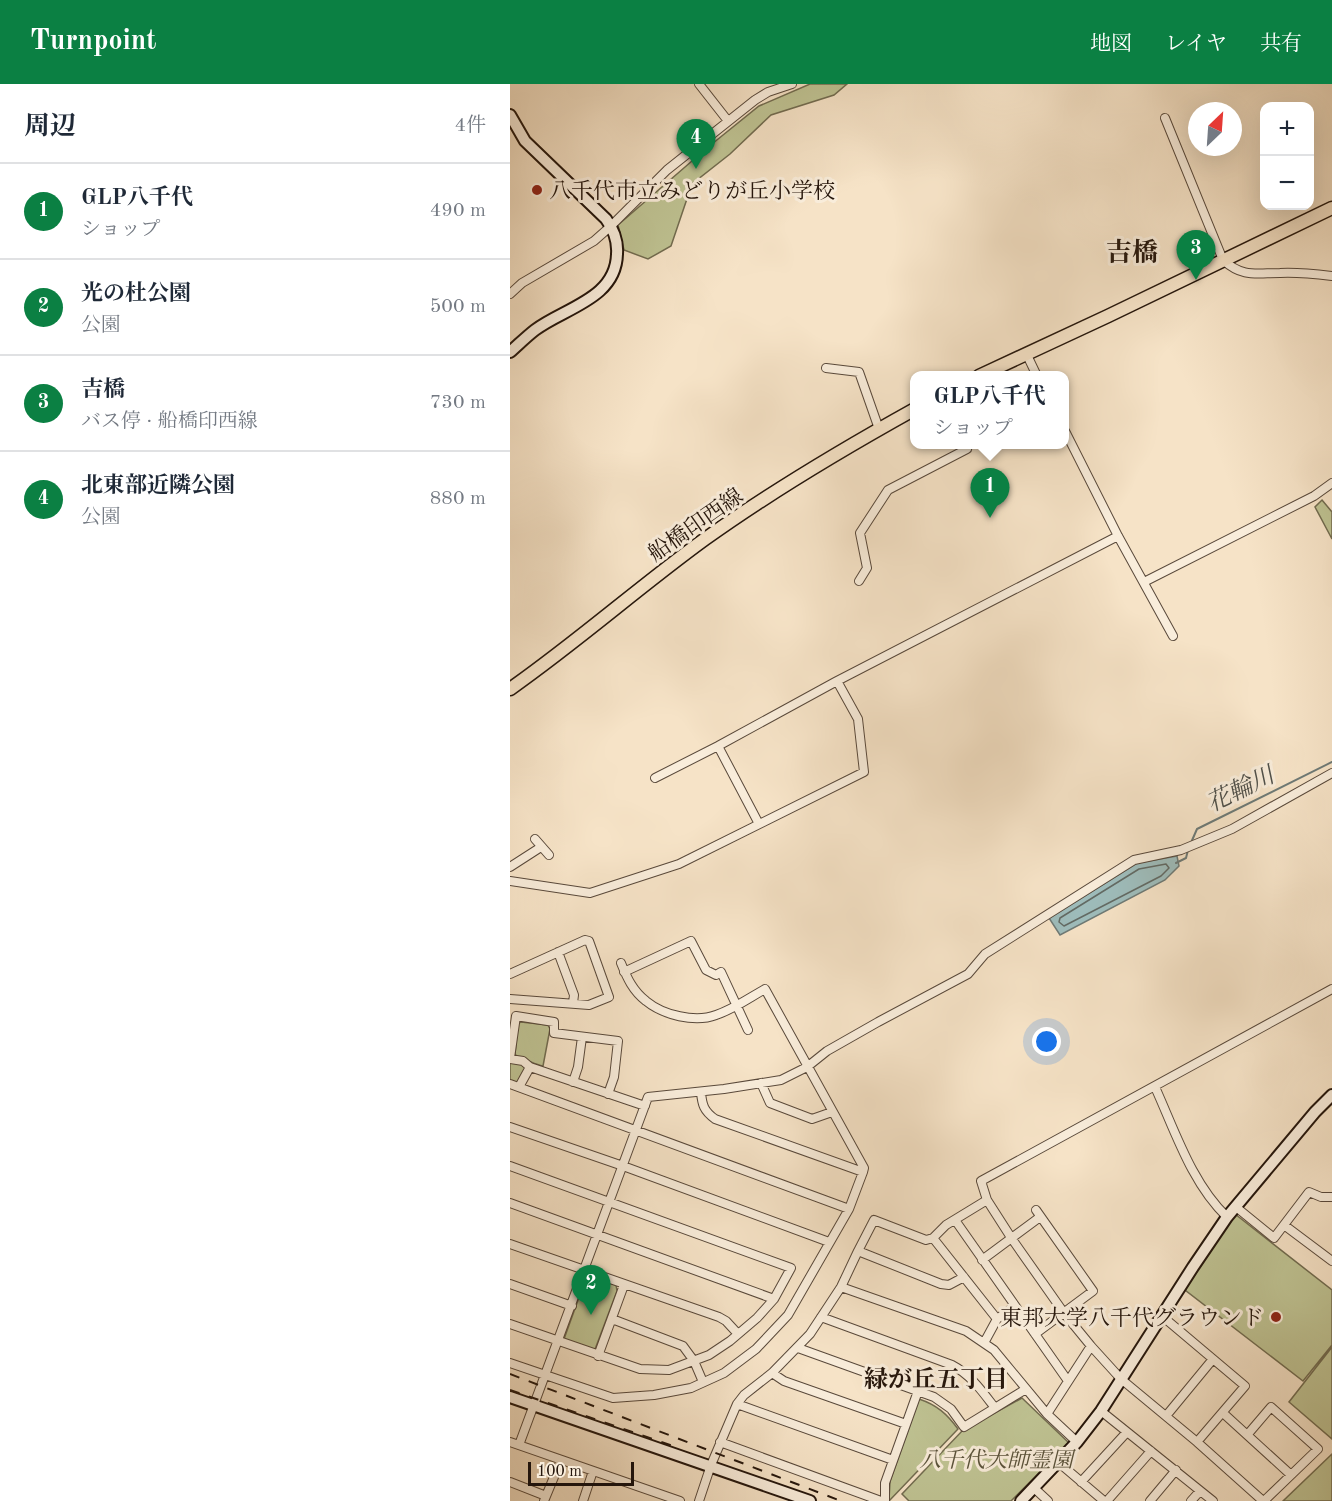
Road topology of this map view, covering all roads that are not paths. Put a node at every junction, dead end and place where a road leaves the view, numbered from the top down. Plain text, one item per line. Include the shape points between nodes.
1 (699, 84) edge
2 (792, 84) edge
3 (510, 115) edge
4 (1166, 118) dead end
5 (728, 121) junction
6 (1332, 208) edge
7 (611, 226) junction
8 (1223, 260) junction
9 (1332, 276) edge
10 (510, 294) edge
11 (510, 352) edge
12 (1026, 353) junction
13 (826, 368) dead end
14 (988, 371) edge
15 (1035, 371) edge
16 (910, 412) edge
17 (879, 429) junction
18 (1069, 439) edge
19 (968, 449) edge
20 (1332, 483) edge
21 (1118, 536) junction
22 (859, 581) dead end
23 (1144, 582) junction
24 (1173, 636) dead end
25 (837, 681) junction
26 (510, 689) edge
27 (718, 746) junction
28 (1332, 773) edge
29 (655, 778) dead end
30 (759, 824) junction
31 (535, 839) dead end
32 (540, 847) junction
33 (549, 855) dead end
34 (510, 867) edge
35 (510, 880) edge
36 (522, 883) junction
37 (510, 889) edge
38 (558, 952) junction
39 (621, 963) dead end
40 (624, 972) junction
41 (510, 974) edge
42 (1332, 989) edge
43 (514, 999) edge
44 (573, 1004) junction
45 (736, 1006) junction
46 (516, 1016) junction
47 (747, 1030) dead end
48 (582, 1037) junction
49 (510, 1058) edge
50 (807, 1066) junction
51 (530, 1067) junction
52 (573, 1082) junction
53 (761, 1083) junction
54 (510, 1084) edge
55 (519, 1087) junction
56 (1155, 1087) junction
57 (701, 1092) junction
58 (608, 1094) junction
59 (1332, 1095) edge
60 (645, 1106) junction
61 (832, 1112) junction
62 (510, 1127) edge
63 (636, 1130) junction
64 (510, 1166) edge
65 (623, 1166) junction
66 (863, 1172) junction
67 (1332, 1197) edge
68 (987, 1200) junction
69 (610, 1201) junction
70 (510, 1203) edge
71 (1236, 1207) junction
72 (849, 1209) junction
73 (1227, 1217) junction
74 (955, 1220) junction
75 (1284, 1225) junction
76 (598, 1234) junction
77 (933, 1238) junction
78 (1012, 1239) junction
79 (830, 1242) junction
80 (510, 1244) edge
81 (858, 1251) junction
82 (982, 1260) junction
83 (1332, 1261) edge
84 (585, 1270) junction
85 (964, 1277) junction
86 (510, 1284) edge
87 (624, 1285) junction
88 (841, 1287) junction
89 (774, 1299) junction
90 (572, 1306) junction
91 (1015, 1306) junction
92 (1064, 1313) junction
93 (1162, 1316) junction
94 (821, 1317) junction
95 (612, 1319) junction
96 (996, 1319) junction
97 (510, 1324) edge
98 (738, 1334) junction
99 (1035, 1334) junction
100 (559, 1342) junction
101 (984, 1343) junction
102 (1091, 1346) junction
103 (798, 1348) junction
104 (598, 1356) junction
105 (1212, 1359) junction
106 (694, 1360) junction
107 (510, 1364) edge
108 (772, 1373) junction
109 (546, 1377) junction
110 (1068, 1380) junction
111 (1122, 1380) junction
112 (703, 1382) junction
113 (1026, 1389) junction
114 (918, 1391) junction
115 (510, 1397) edge
116 (737, 1404) junction
117 (535, 1406) junction
118 (995, 1408) junction
119 (1101, 1411) junction
120 (1222, 1413) junction
121 (1047, 1414) junction
122 (1166, 1416) junction
123 (906, 1424) junction
124 (1127, 1432) junction
125 (1248, 1434) junction
126 (510, 1442) edge
127 (720, 1442) junction
128 (1077, 1442) junction
129 (1197, 1442) junction
130 (519, 1445) junction
131 (1151, 1451) junction
132 (561, 1460) junction
133 (893, 1460) junction
134 (1058, 1462) junction
135 (711, 1465) junction
136 (1176, 1470) junction
137 (593, 1471) junction
138 (1291, 1475) junction
139 (510, 1482) edge
140 (1082, 1482) junction
141 (1034, 1488) junction
142 (1200, 1491) junction
143 (545, 1498) edge
144 (701, 1500) edge
145 (583, 1501) edge
146 (680, 1501) edge
147 (810, 1501) edge
148 (883, 1501) edge
149 (1021, 1501) edge
150 (1048, 1501) edge
151 (1106, 1501) edge
152 (1150, 1501) edge
153 (1191, 1501) edge
154 (1213, 1501) edge
155 (1264, 1501) edge

1 - 5 street
2 - 5 street via 761,96
3 - 7 street via 525,141
4 - 8 street
5 - 7 street via 667,170
6 - 8 main road
7 - 10 street
7 - 11 street via 618,247 617,260 605,286 535,329
8 - 9 street via 1233,269 1254,274
8 - 12 main road
12 - 14 main road
12 - 15 street
13 - 17 street via 859,372
16 - 17 main road, 船橋印西線
17 - 26 main road, 船橋印西線 via 818,464 707,538
18 - 21 street
19 - 22 street via 888,490 860,533 867,568
20 - 23 street via 1314,496
21 - 23 street
21 - 25 street
23 - 24 street
25 - 27 street
25 - 30 street via 858,719 864,772
27 - 29 street
27 - 30 street
28 - 50 street via 1232,828 1181,850 1134,860 985,954 968,974 837,1045
30 - 36 street via 679,864 590,893
31 - 32 street
32 - 33 street
32 - 34 street
35 - 36 street
36 - 37 street
38 - 41 street
38 - 44 street via 574,995
38 - 44 street via 589,941 609,997 589,1005
39 - 40 street
40 - 45 street via 646,1002 670,1013 707,1018
40 - 45 street via 691,941 706,970 716,975 721,972
42 - 56 street
43 - 44 street
43 - 46 street
45 - 47 street
45 - 50 street via 765,989
46 - 48 street via 554,1022 554,1034
46 - 49 street
48 - 52 street
48 - 58 street via 618,1041
49 - 51 street
50 - 53 street via 781,1080
50 - 61 street
51 - 52 street
51 - 55 street
52 - 58 street
53 - 57 street
53 - 61 street via 770,1103 812,1119
54 - 55 street
55 - 63 street
56 - 68 street via 981,1180
56 - 73 street via 1197,1178
57 - 60 street via 648,1097
57 - 66 street via 702,1105 715,1119
58 - 60 street
59 - 71 street
60 - 63 street
61 - 66 street
62 - 65 street
63 - 65 street
63 - 72 street
64 - 69 street
65 - 69 street
65 - 79 street
66 - 72 street
67 - 75 street via 1309,1192
68 - 74 street
68 - 78 street
69 - 76 street
69 - 89 street via 791,1268
70 - 76 street
71 - 73 street
71 - 75 street via 1274,1238
72 - 79 street
73 - 93 street
74 - 77 street
74 - 82 street
75 - 83 street
76 - 84 street
76 - 89 street
77 - 81 street via 926,1240 874,1220
77 - 85 street
78 - 82 street
78 - 92 street
78 - 92 street via 1038,1213 1093,1291
79 - 112 street via 788,1315 756,1349 724,1373
80 - 84 street
81 - 85 street via 941,1284 949,1285
81 - 88 street
82 - 91 street
84 - 87 street
84 - 90 street
85 - 96 street
86 - 90 street
87 - 95 street
87 - 98 street via 719,1317
88 - 94 street
88 - 101 street via 966,1331
89 - 98 street
90 - 100 street
91 - 96 street
91 - 99 street
92 - 99 street
92 - 102 street
93 - 105 street
93 - 111 street
94 - 103 street
94 - 118 street via 958,1368
95 - 104 street
95 - 106 street via 683,1346
96 - 101 street
97 - 100 street
98 - 106 street via 719,1349
99 - 110 street
100 - 104 street
100 - 109 street
101 - 113 street
102 - 110 street
102 - 111 street
103 - 108 street
103 - 114 street
104 - 106 street via 640,1369 664,1371
105 - 120 street via 1245,1386
105 - 122 street
106 - 112 street
107 - 109 street
108 - 116 street
108 - 123 street via 784,1381
109 - 112 street via 613,1398 654,1395
109 - 117 street
110 - 121 street
111 - 119 street
111 - 122 street
113 - 118 street
113 - 121 street
114 - 118 street via 951,1409 964,1427
114 - 123 street
115 - 117 street
116 - 127 street
116 - 133 street
117 - 130 street
117 - 135 street
119 - 124 street
119 - 128 street
120 - 125 street
120 - 129 street
121 - 128 street
122 - 129 street
123 - 133 street
124 - 131 street
124 - 140 street
125 - 138 street
125 - 138 street via 1271,1407 1318,1449
126 - 130 street
127 - 135 street
127 - 148 street
128 - 134 street
129 - 155 street
130 - 132 street
131 - 136 street
131 - 151 street
132 - 137 street
132 - 143 street
133 - 148 street
134 - 140 street
134 - 141 street
135 - 144 street
135 - 147 street
136 - 142 street
136 - 152 street
137 - 145 street
137 - 146 street
138 - 155 street
139 - 143 street
140 - 151 street
141 - 149 street
141 - 150 street
142 - 153 street
142 - 154 street

